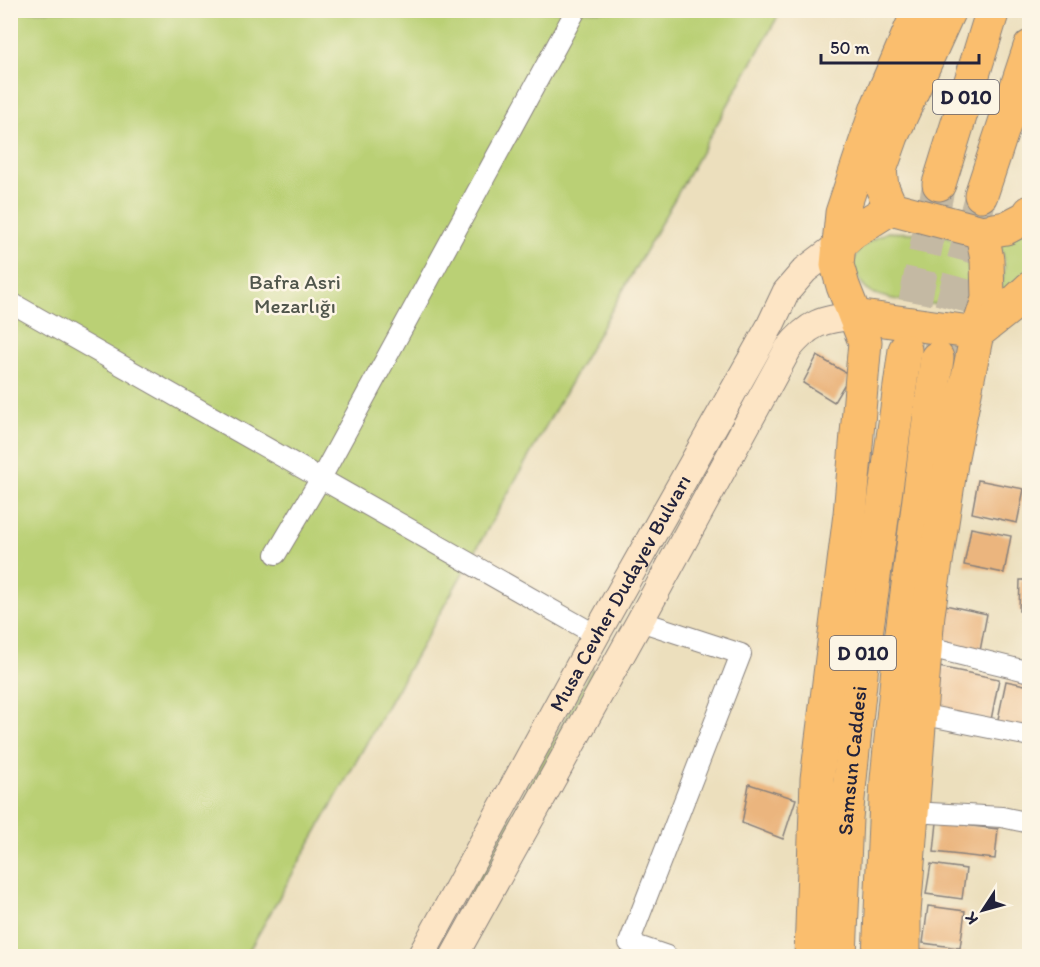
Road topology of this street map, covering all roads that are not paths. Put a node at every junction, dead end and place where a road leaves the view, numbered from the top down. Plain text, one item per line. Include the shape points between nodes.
1 (576, 10) edge
2 (920, 10) edge
3 (949, 10) edge
4 (993, 10) edge
5 (1029, 47) edge
6 (939, 184) tunnel mouth
7 (981, 195) tunnel mouth
8 (891, 208) junction
9 (1029, 212) edge
10 (982, 232) junction
11 (838, 245) junction
12 (1029, 288) edge
13 (10, 302) edge
14 (855, 316) junction
15 (976, 333) junction
16 (905, 350) tunnel mouth
17 (937, 358) tunnel mouth
18 (321, 478) junction
19 (276, 554) dead end
20 (640, 621) junction
21 (596, 635) junction
22 (925, 646) junction
23 (1029, 672) edge
24 (920, 714) junction
25 (1029, 736) edge
26 (912, 812) junction
27 (1029, 823) edge
28 (815, 954) edge
29 (421, 957) edge
30 (453, 957) edge
31 (667, 957) edge
32 (879, 957) edge
33 (904, 957) edge

1 - 18 street
2 - 11 highway via 877,108 842,213
3 - 8 highway via 880,170
4 - 6 highway, D 010
5 - 7 highway, D 010
8 - 10 highway
8 - 11 highway
9 - 10 highway via 1006,228
10 - 15 highway via 988,299
11 - 14 highway via 837,264
11 - 21 main road, Musa Cevher Dudayev Bulvarı via 805,270 786,292
12 - 15 highway
13 - 18 street
14 - 15 highway
14 - 20 main road, Musa Cevher Dudayev Bulvarı via 829,318 814,324 788,349
14 - 28 highway via 865,342 850,514 817,779
15 - 22 highway via 952,457
16 - 28 highway, Samsun Caddesi / D 010 via 862,664 846,818
17 - 32 highway, Samsun Caddesi / D 010 via 887,779
18 - 19 street
18 - 21 street
20 - 30 main road, Musa Cevher Dudayev Bulvarı
20 - 31 street via 741,654 629,943
21 - 29 main road, Musa Cevher Dudayev Bulvarı
22 - 23 street
22 - 24 highway
24 - 25 street
24 - 26 highway
26 - 27 street via 1002,817
26 - 33 highway

